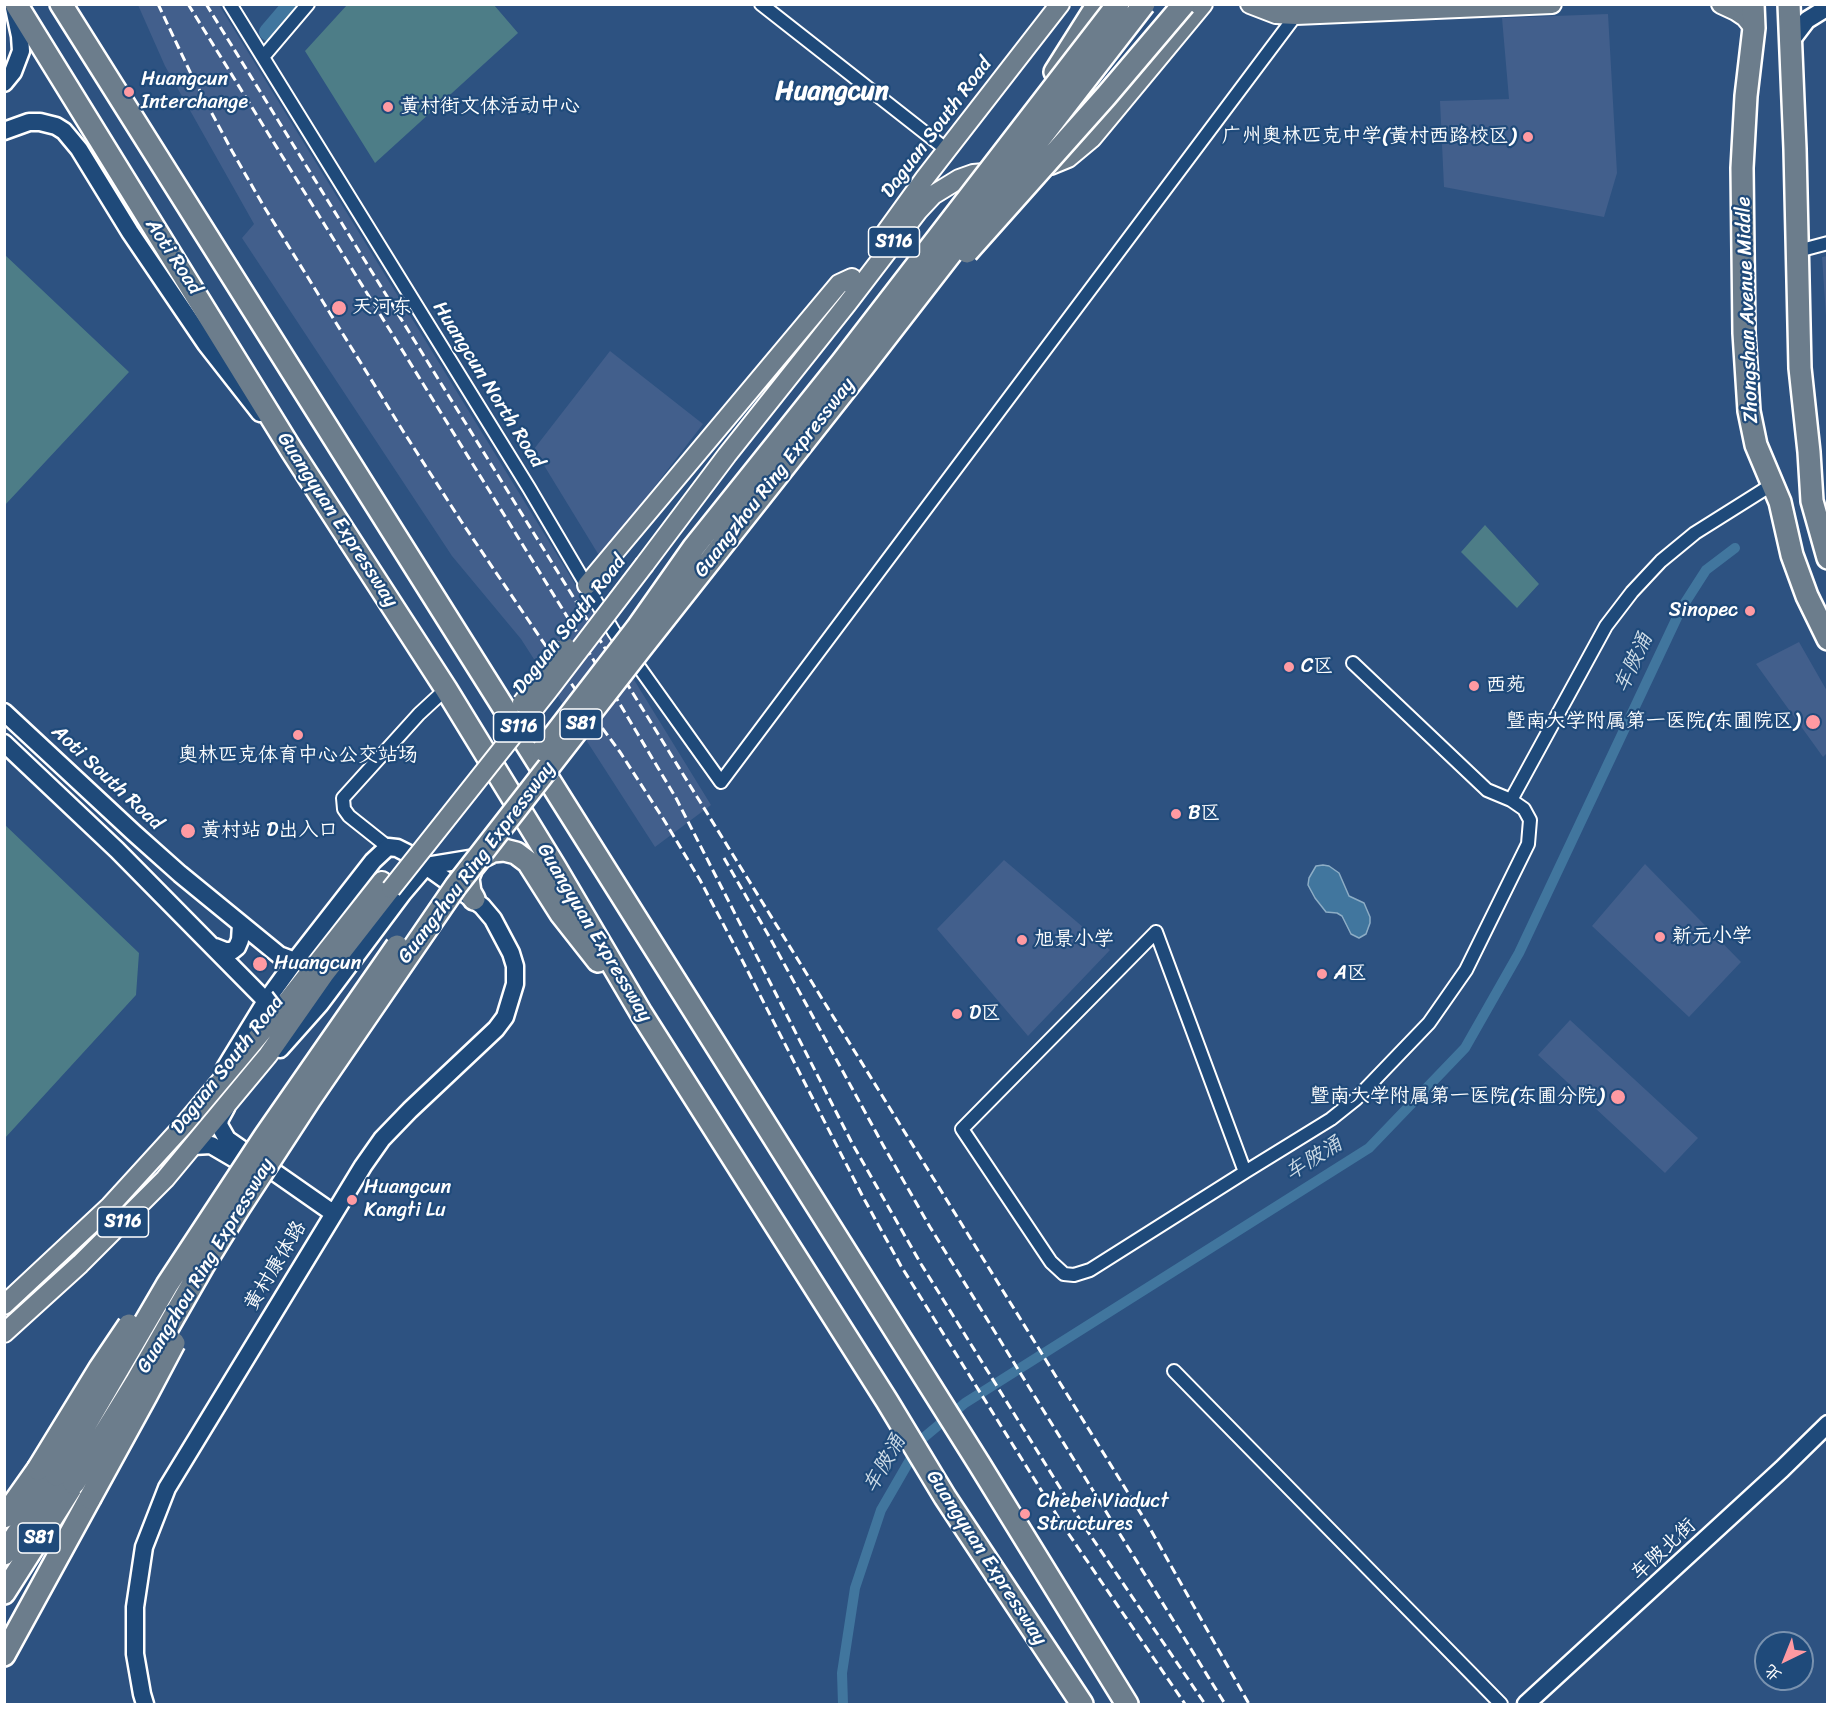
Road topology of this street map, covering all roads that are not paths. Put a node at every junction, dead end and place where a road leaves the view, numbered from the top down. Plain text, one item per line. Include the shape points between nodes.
1 (14, 4) edge
2 (61, 4) edge
3 (230, 4) edge
4 (308, 4) edge
5 (760, 4) edge
6 (1060, 4) edge
7 (1098, 4) edge
8 (1118, 4) edge
9 (1144, 4) edge
10 (1184, 4) edge
11 (1203, 4) edge
12 (1250, 4) edge
13 (1552, 4) edge
14 (1721, 4) edge
15 (1754, 4) edge
16 (1789, 4) edge
17 (1827, 8) edge
18 (1296, 15) junction
19 (1754, 28) junction
20 (1791, 40) junction
21 (263, 57) junction
22 (1001, 80) junction
23 (4, 84) edge
24 (4, 131) edge
25 (1007, 149) junction
26 (947, 150) junction
27 (967, 176) junction
28 (1827, 243) edge
29 (1798, 251) junction
30 (852, 278) junction
31 (890, 332) junction
32 (1752, 429) junction
33 (292, 451) junction
34 (1765, 489) junction
35 (1792, 555) junction
36 (1827, 558) edge
37 (639, 561) junction
38 (586, 585) junction
39 (1827, 639) edge
40 (1353, 663) dead end
41 (446, 689) junction
42 (4, 712) edge
43 (4, 743) edge
44 (1511, 800) junction
45 (388, 847) junction
46 (477, 860) junction
47 (426, 866) junction
48 (386, 885) junction
49 (474, 899) junction
50 (241, 925) junction
51 (215, 947) junction
52 (295, 961) junction
53 (266, 1000) junction
54 (641, 1013) junction
55 (213, 1092) junction
56 (230, 1101) junction
57 (193, 1146) junction
58 (1245, 1172) junction
59 (330, 1217) junction
60 (4, 1305) edge
61 (4, 1333) edge
62 (1174, 1371) dead end
63 (1827, 1424) edge
64 (56, 1476) junction
65 (4, 1517) edge
66 (4, 1554) edge
67 (46, 1580) junction
68 (4, 1593) edge
69 (1085, 1634) junction
70 (4, 1655) edge
71 (4, 1673) edge
72 (145, 1704) edge
73 (1082, 1704) edge
74 (1127, 1704) edge
75 (1134, 1704) edge
76 (1501, 1704) edge
77 (1526, 1704) edge

1 - 23 street via 21,51
1 - 33 highway, Guangyuan Expressway
2 - 69 highway, Guangyuan Expressway
3 - 21 street, Huangcun North Road
4 - 21 street
5 - 26 street
6 - 22 main road, Daguan South Road / S116
7 - 25 highway, bridge
8 - 25 highway, Guangzhou Ring Expressway / S81, bridge
9 - 31 highway, Guangzhou Ring Expressway / S81, bridge
10 - 31 highway, bridge via 1000,216
11 - 27 main road, Daguan South Road / S116 via 1092,138 1068,158 1052,165
12 - 18 main road via 1276,14
13 - 18 main road
14 - 19 main road via 1745,17
15 - 19 highway, Zhongshan Avenue Middle
16 - 20 highway
17 - 20 street via 1808,20
18 - 38 street, Huangcun North Road via 721,782 614,632
19 - 32 highway, Zhongshan Avenue Middle via 1742,168 1744,333
20 - 29 highway
21 - 38 street, Huangcun North Road
22 - 26 main road, Daguan South Road / S116
22 - 27 main road via 992,101 952,157 952,168
24 - 33 street, Aoti Road via 40,122 64,131 206,344
25 - 64 highway, Guangzhou Ring Expressway / S81, bridge via 694,547 278,1106 100,1368
26 - 30 main road, Daguan South Road / S116
27 - 37 main road, Daguan South Road / S116 via 933,195 918,211
28 - 29 street
29 - 36 highway via 1803,406 1812,501
30 - 37 main road, Daguan South Road / S116 via 808,338 718,446
30 - 38 main road via 839,284
31 - 46 highway, Guangzhou Ring Expressway / S81, bridge
32 - 34 street via 1754,459
32 - 35 highway, Zhongshan Avenue Middle via 1780,501
33 - 41 highway, Guangyuan Expressway
34 - 35 street
34 - 44 street via 1695,533 1632,592 1606,626
35 - 39 highway, Zhongshan Avenue Middle
37 - 48 main road, Daguan South Road / S116, bridge via 541,700
40 - 44 street via 1486,790
41 - 45 street via 343,798 349,816
41 - 54 highway, Guangyuan Expressway
42 - 50 street, Aoti South Road via 134,833
43 - 51 street
44 - 58 street via 1524,809 1530,820 1528,844 1466,970 1429,1023 1331,1119
45 - 47 street, 黄村康体路 via 409,854
45 - 52 street
46 - 47 street
46 - 49 highway via 468,878
46 - 54 highway via 504,850 523,857 561,914
46 - 64 highway, Guangzhou Ring Expressway / S81, bridge via 251,1190 137,1381
46 - 67 highway, bridge via 434,920 254,1202 185,1320
47 - 49 street, 黄村康体路
47 - 56 street via 320,1004
48 - 55 main road, Daguan South Road / S116
48 - 56 main road, Daguan South Road / S116 via 268,1055
49 - 59 street, 黄村康体路 via 493,919 515,966 515,984 505,1017 382,1139
50 - 51 street via 237,947 225,951
50 - 52 street, Aoti South Road via 279,956
51 - 53 street
52 - 53 street
53 - 55 street
54 - 73 highway, Guangyuan Expressway via 945,1497
55 - 60 main road, Daguan South Road / S116 via 110,1206
56 - 57 main road, Daguan South Road / S116
56 - 59 street via 219,1125 227,1139
57 - 59 street via 220,1149
57 - 61 main road, Daguan South Road / S116 via 113,1232
58 - 58 street via 1090,1270 1064,1274 1051,1262 962,1129 1156,932
59 - 72 street, 黄村康体路 via 166,1488 154,1517 144,1547 135,1606 135,1654
62 - 76 street
63 - 77 street, 车陂北街
64 - 65 highway
64 - 66 highway, Guangzhou Ring Expressway / S81
64 - 68 highway, Guangzhou Ring Expressway / S81
67 - 70 highway
67 - 71 highway
69 - 74 highway, Guangyuan Expressway
69 - 75 highway

